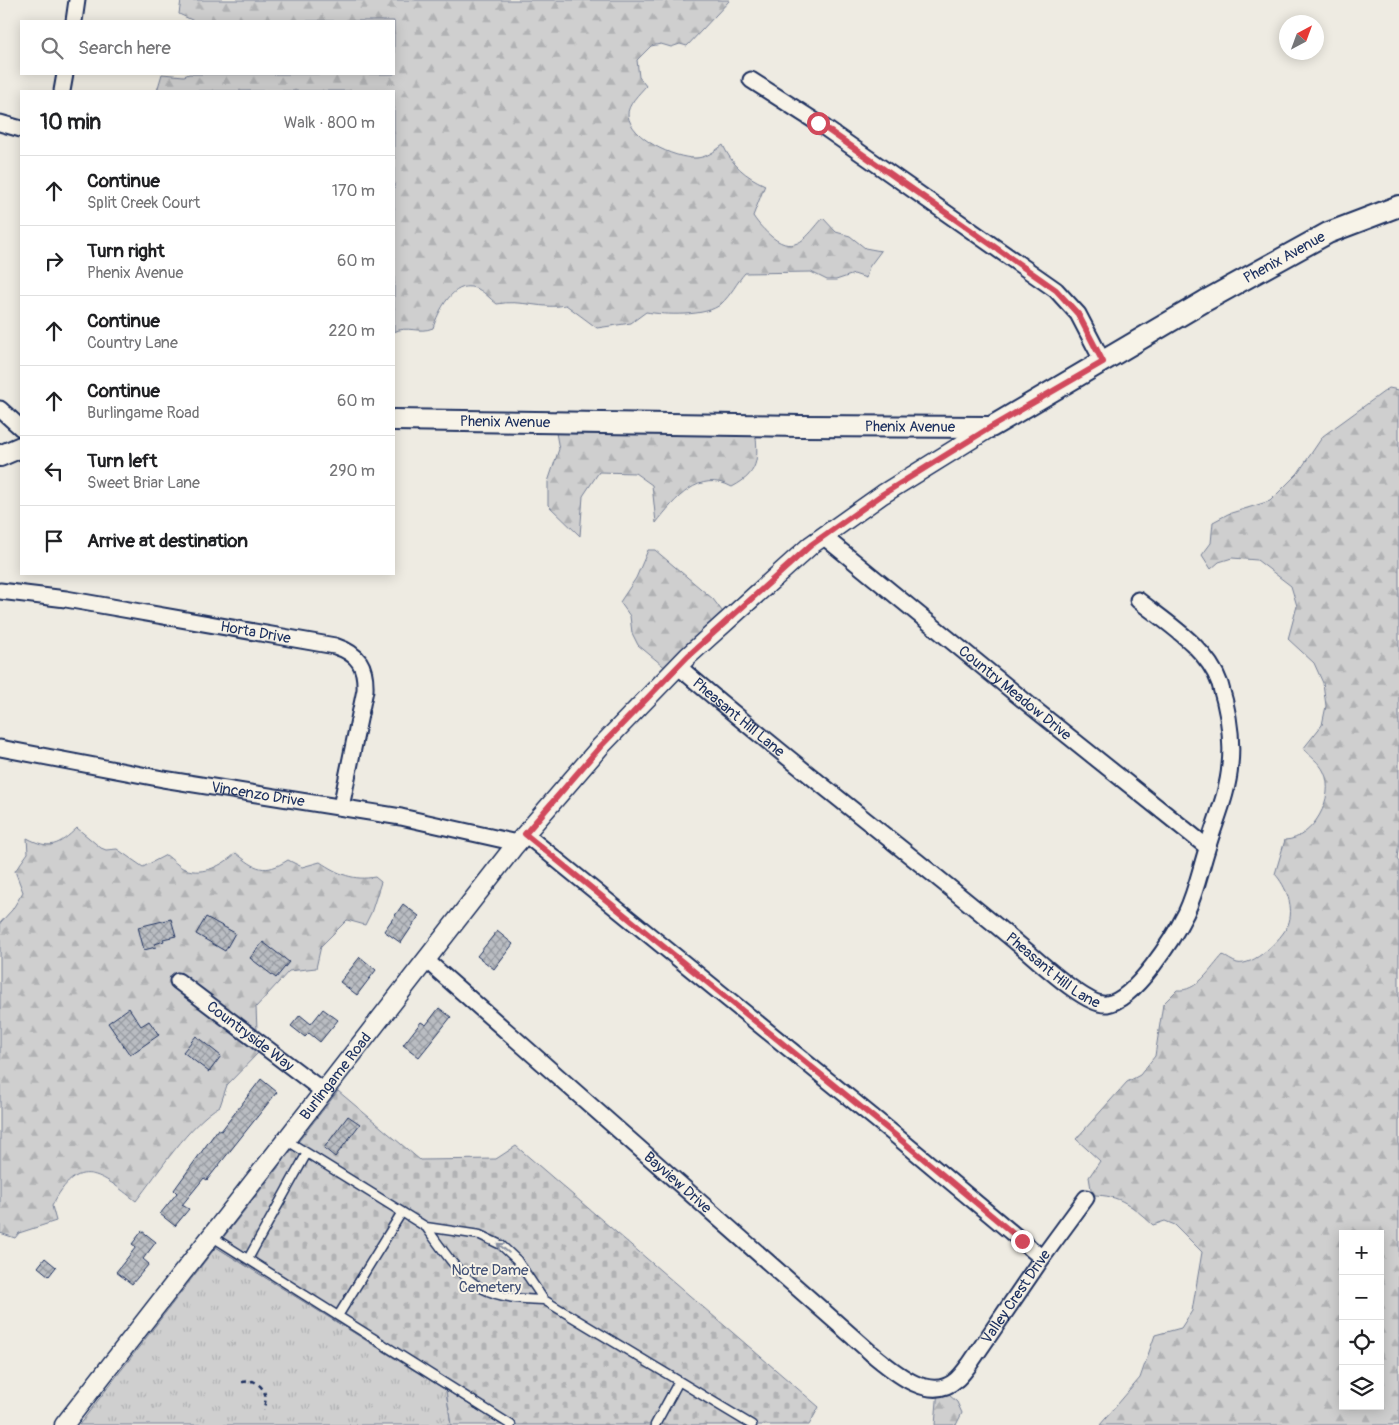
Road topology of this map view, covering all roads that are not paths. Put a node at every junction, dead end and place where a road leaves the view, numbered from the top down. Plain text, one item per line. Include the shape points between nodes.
1 (77, 0) edge
2 (74, 20) edge
3 (65, 75) edge
4 (751, 80) dead end
5 (62, 90) edge
6 (0, 123) edge
7 (20, 129) edge
8 (1399, 206) edge
9 (1103, 362) junction
10 (0, 409) edge
11 (395, 420) edge
12 (20, 427) edge
13 (991, 427) junction
14 (20, 447) edge
15 (0, 456) edge
16 (823, 536) junction
17 (0, 591) edge
18 (1138, 600) dead end
19 (679, 667) junction
20 (0, 748) edge
21 (342, 807) junction
22 (521, 838) junction
23 (1207, 847) junction
24 (426, 960) junction
25 (178, 981) dead end
26 (323, 1091) junction
27 (286, 1140) junction
28 (307, 1153) junction
29 (1086, 1198) dead end
30 (402, 1212) junction
31 (426, 1227) junction
32 (211, 1236) junction
33 (1042, 1258) junction
34 (248, 1259) junction
35 (544, 1300) junction
36 (338, 1316) junction
37 (679, 1381) junction
38 (939, 1387) joint
39 (64, 1425) edge
40 (511, 1425) edge
41 (654, 1425) edge
42 (752, 1425) edge

1 - 2 street
3 - 5 street
4 - 9 street via 818,123 1056,290 1078,314
6 - 7 street
8 - 9 main road, Phenix Avenue via 1328,233
9 - 13 main road, Phenix Avenue
10 - 12 street
11 - 13 main road, Phenix Avenue
13 - 16 street, Burlingame Road via 883,494
14 - 15 main road
16 - 19 street, Burlingame Road
16 - 23 street, Country Meadow Drive
17 - 21 street, Horta Drive via 66,599 336,646 348,651 359,661 365,673 365,690
18 - 23 street, Pheasant Hill Lane via 1206,658 1224,700 1230,722 1230,768 1225,795
19 - 22 street, Burlingame Road via 565,786
19 - 23 street, Pheasant Hill Lane via 951,887 1070,988 1094,1001 1106,1004 1124,996 1148,970 1186,912
20 - 21 street, Vincenzo Drive
21 - 22 street, Vincenzo Drive
22 - 24 street, Burlingame Road
22 - 33 street via 889,1130
24 - 26 street, Burlingame Road
24 - 38 street, Bayview Drive via 886,1365 913,1383
25 - 26 street, Countryside Way
26 - 27 street, Burlingame Road
27 - 28 lane
27 - 32 street, Burlingame Road
28 - 30 lane
28 - 34 lane
29 - 33 street, Valley Crest Drive
30 - 31 lane
30 - 36 lane
35 -> 31 lane via 517,1260 501,1245 480,1235
31 - 35 lane via 463,1277 480,1290 505,1298
32 - 34 lane
32 - 39 street, Burlingame Road
33 - 38 street, Valley Crest Drive via 969,1365 956,1380
34 - 36 lane
35 - 37 lane
36 - 40 lane
37 - 41 lane
37 - 42 lane

